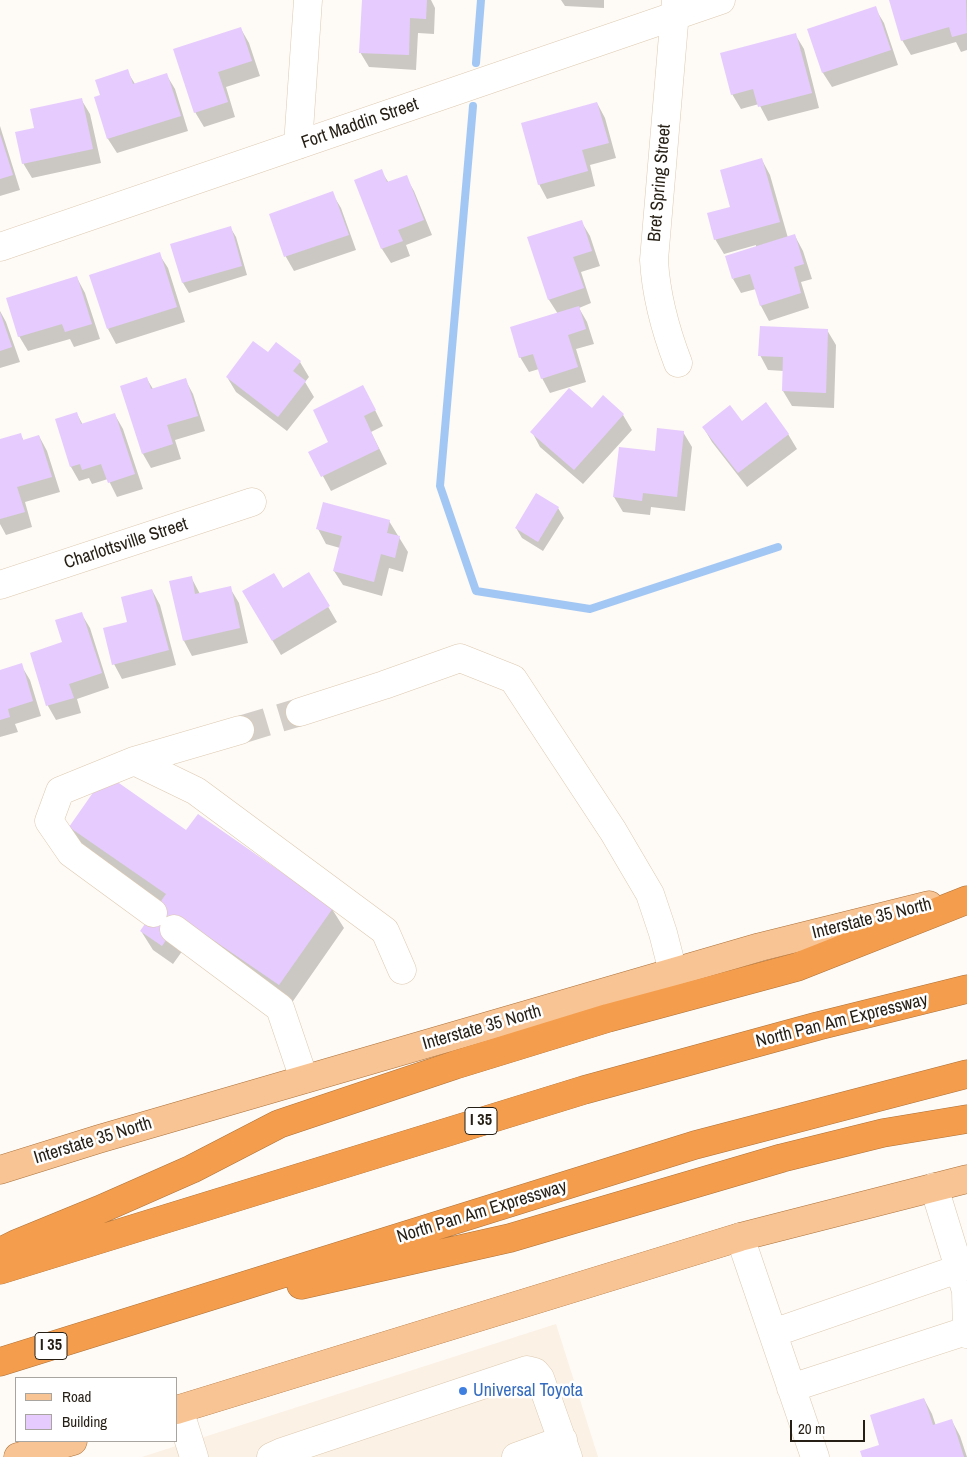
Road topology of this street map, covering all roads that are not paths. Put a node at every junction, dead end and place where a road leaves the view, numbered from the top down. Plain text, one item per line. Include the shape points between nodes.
1 (308, 0) edge
2 (721, 0) edge
3 (675, 8) edge
4 (298, 145) junction
5 (0, 248) edge
6 (678, 363) dead end
7 (252, 502) dead end
8 (0, 585) edge
9 (300, 712) tunnel mouth
10 (240, 730) tunnel mouth
11 (134, 761) junction
12 (967, 896) edge
13 (967, 900) edge
14 (153, 912) dead end
15 (174, 929) dead end
16 (402, 970) dead end
17 (673, 972) junction
18 (967, 989) edge
19 (967, 1074) edge
20 (304, 1079) junction
21 (967, 1119) edge
22 (0, 1170) edge
23 (967, 1179) edge
24 (934, 1187) junction
25 (740, 1237) junction
26 (0, 1252) edge
27 (963, 1267) edge
28 (0, 1270) edge
29 (102, 1330) junction
30 (967, 1332) edge
31 (773, 1333) junction
32 (0, 1362) edge
33 (792, 1388) junction
34 (178, 1409) edge
35 (69, 1442) edge
36 (565, 1449) edge
37 (18, 1457) edge
38 (194, 1457) edge
39 (271, 1457) edge
40 (516, 1457) edge
41 (814, 1457) edge

1 - 4 street
2 - 3 street, Fort Maddin Street
3 - 4 street, Fort Maddin Street
3 - 6 street, Bret Spring Street via 654,260 666,333
4 - 5 street, Fort Maddin Street
7 - 8 street, Charlottsville Street
9 - 17 street via 460,658 513,679 613,831 650,894
10 - 11 street
11 - 14 street via 60,791 49,820 71,853
11 - 16 street via 196,791 385,931
12 - 17 main road, Interstate 35 North
13 - 26 highway via 796,967 455,1065 280,1124 192,1169
15 - 20 street via 280,1008
17 - 20 main road, Interstate 35 North
18 - 28 highway, North Pan Am Expressway / I 35 via 584,1090
19 - 29 highway, North Pan Am Expressway / I 35 via 695,1145
20 - 22 main road, Interstate 35 North
21 - 29 highway via 883,1133 782,1158 510,1238
23 - 24 main road
24 - 25 main road
24 - 27 street
25 - 31 street
25 - 34 main road
27 - 30 street
27 - 31 street
29 - 32 highway, North Pan Am Expressway / I 35
30 - 33 street
31 - 33 street
33 - 41 street
34 - 38 street
35 - 37 main road
36 - 39 street via 540,1378 527,1370
36 - 40 street

